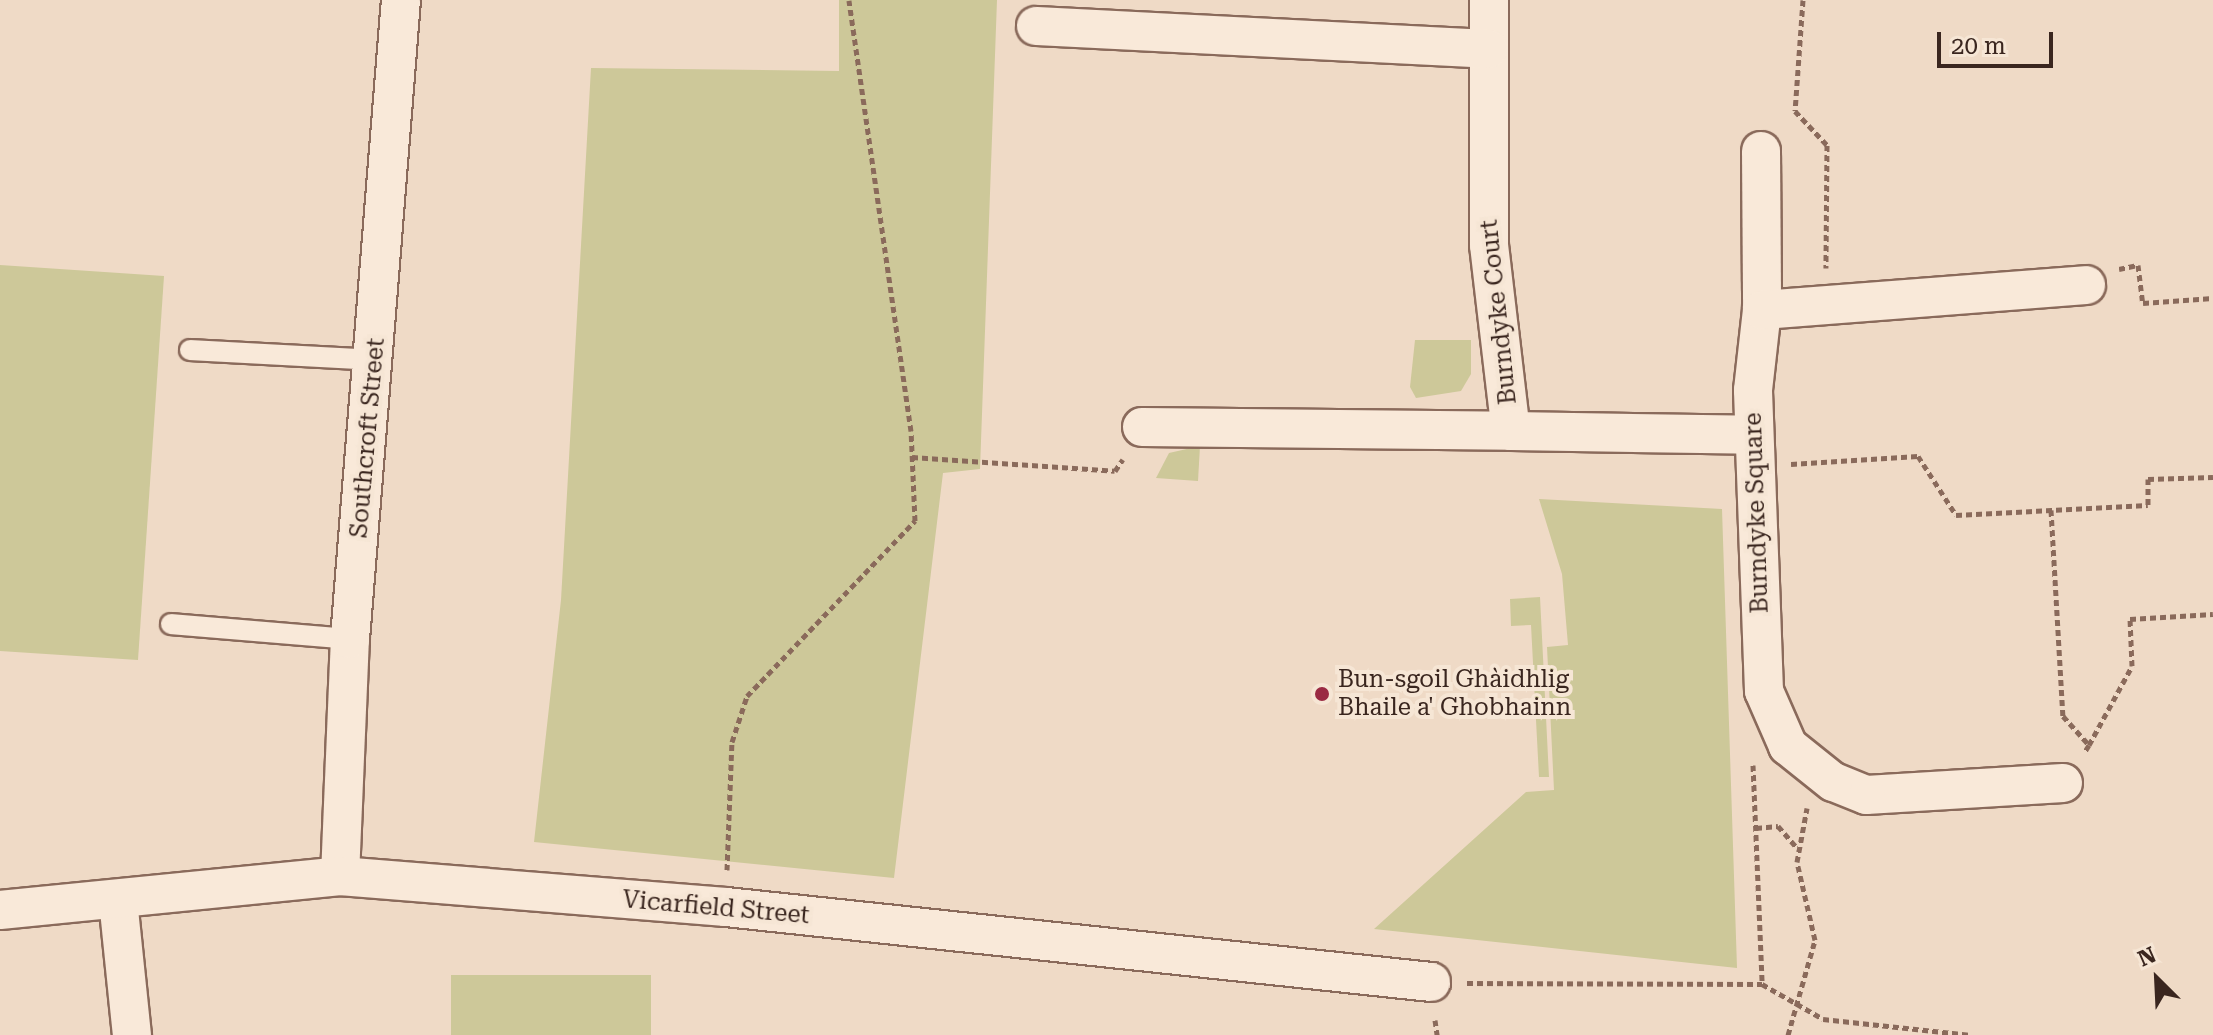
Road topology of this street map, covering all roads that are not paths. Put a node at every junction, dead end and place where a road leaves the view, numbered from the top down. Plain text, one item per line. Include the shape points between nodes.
1 (401, 0) edge
2 (1489, 0) edge
3 (1036, 26) dead end
4 (1488, 49) junction
5 (1761, 151) dead end
6 (2086, 285) road end
7 (1762, 310) junction
8 (190, 350) dead end
9 (376, 360) junction
10 (1142, 427) road end
11 (1511, 431) junction
12 (1753, 450) junction
13 (171, 624) dead end
14 (350, 639) junction
15 (2063, 783) road end
16 (340, 876) junction
17 (118, 900) junction
18 (0, 910) edge
19 (1431, 982) road end
20 (132, 1035) edge

1 - 9 street, Southcroft Street
2 - 4 street, Burndyke Court
3 - 4 street
4 - 11 street, Burndyke Court via 1489,245
5 - 7 street, Burndyke Square
6 - 7 street
7 - 12 street, Burndyke Square
8 - 9 lane
9 - 14 street, Southcroft Street
10 - 11 street
11 - 12 street, Burndyke Court
12 - 15 street, Burndyke Square via 1764,691 1772,720 1788,746 1828,777 1866,795
13 - 14 lane
14 - 16 street, Southcroft Street
16 - 17 street, Vicarfield Street
16 - 19 street, Vicarfield Street via 726,907
17 - 18 street, Vicarfield Street
17 - 20 street

